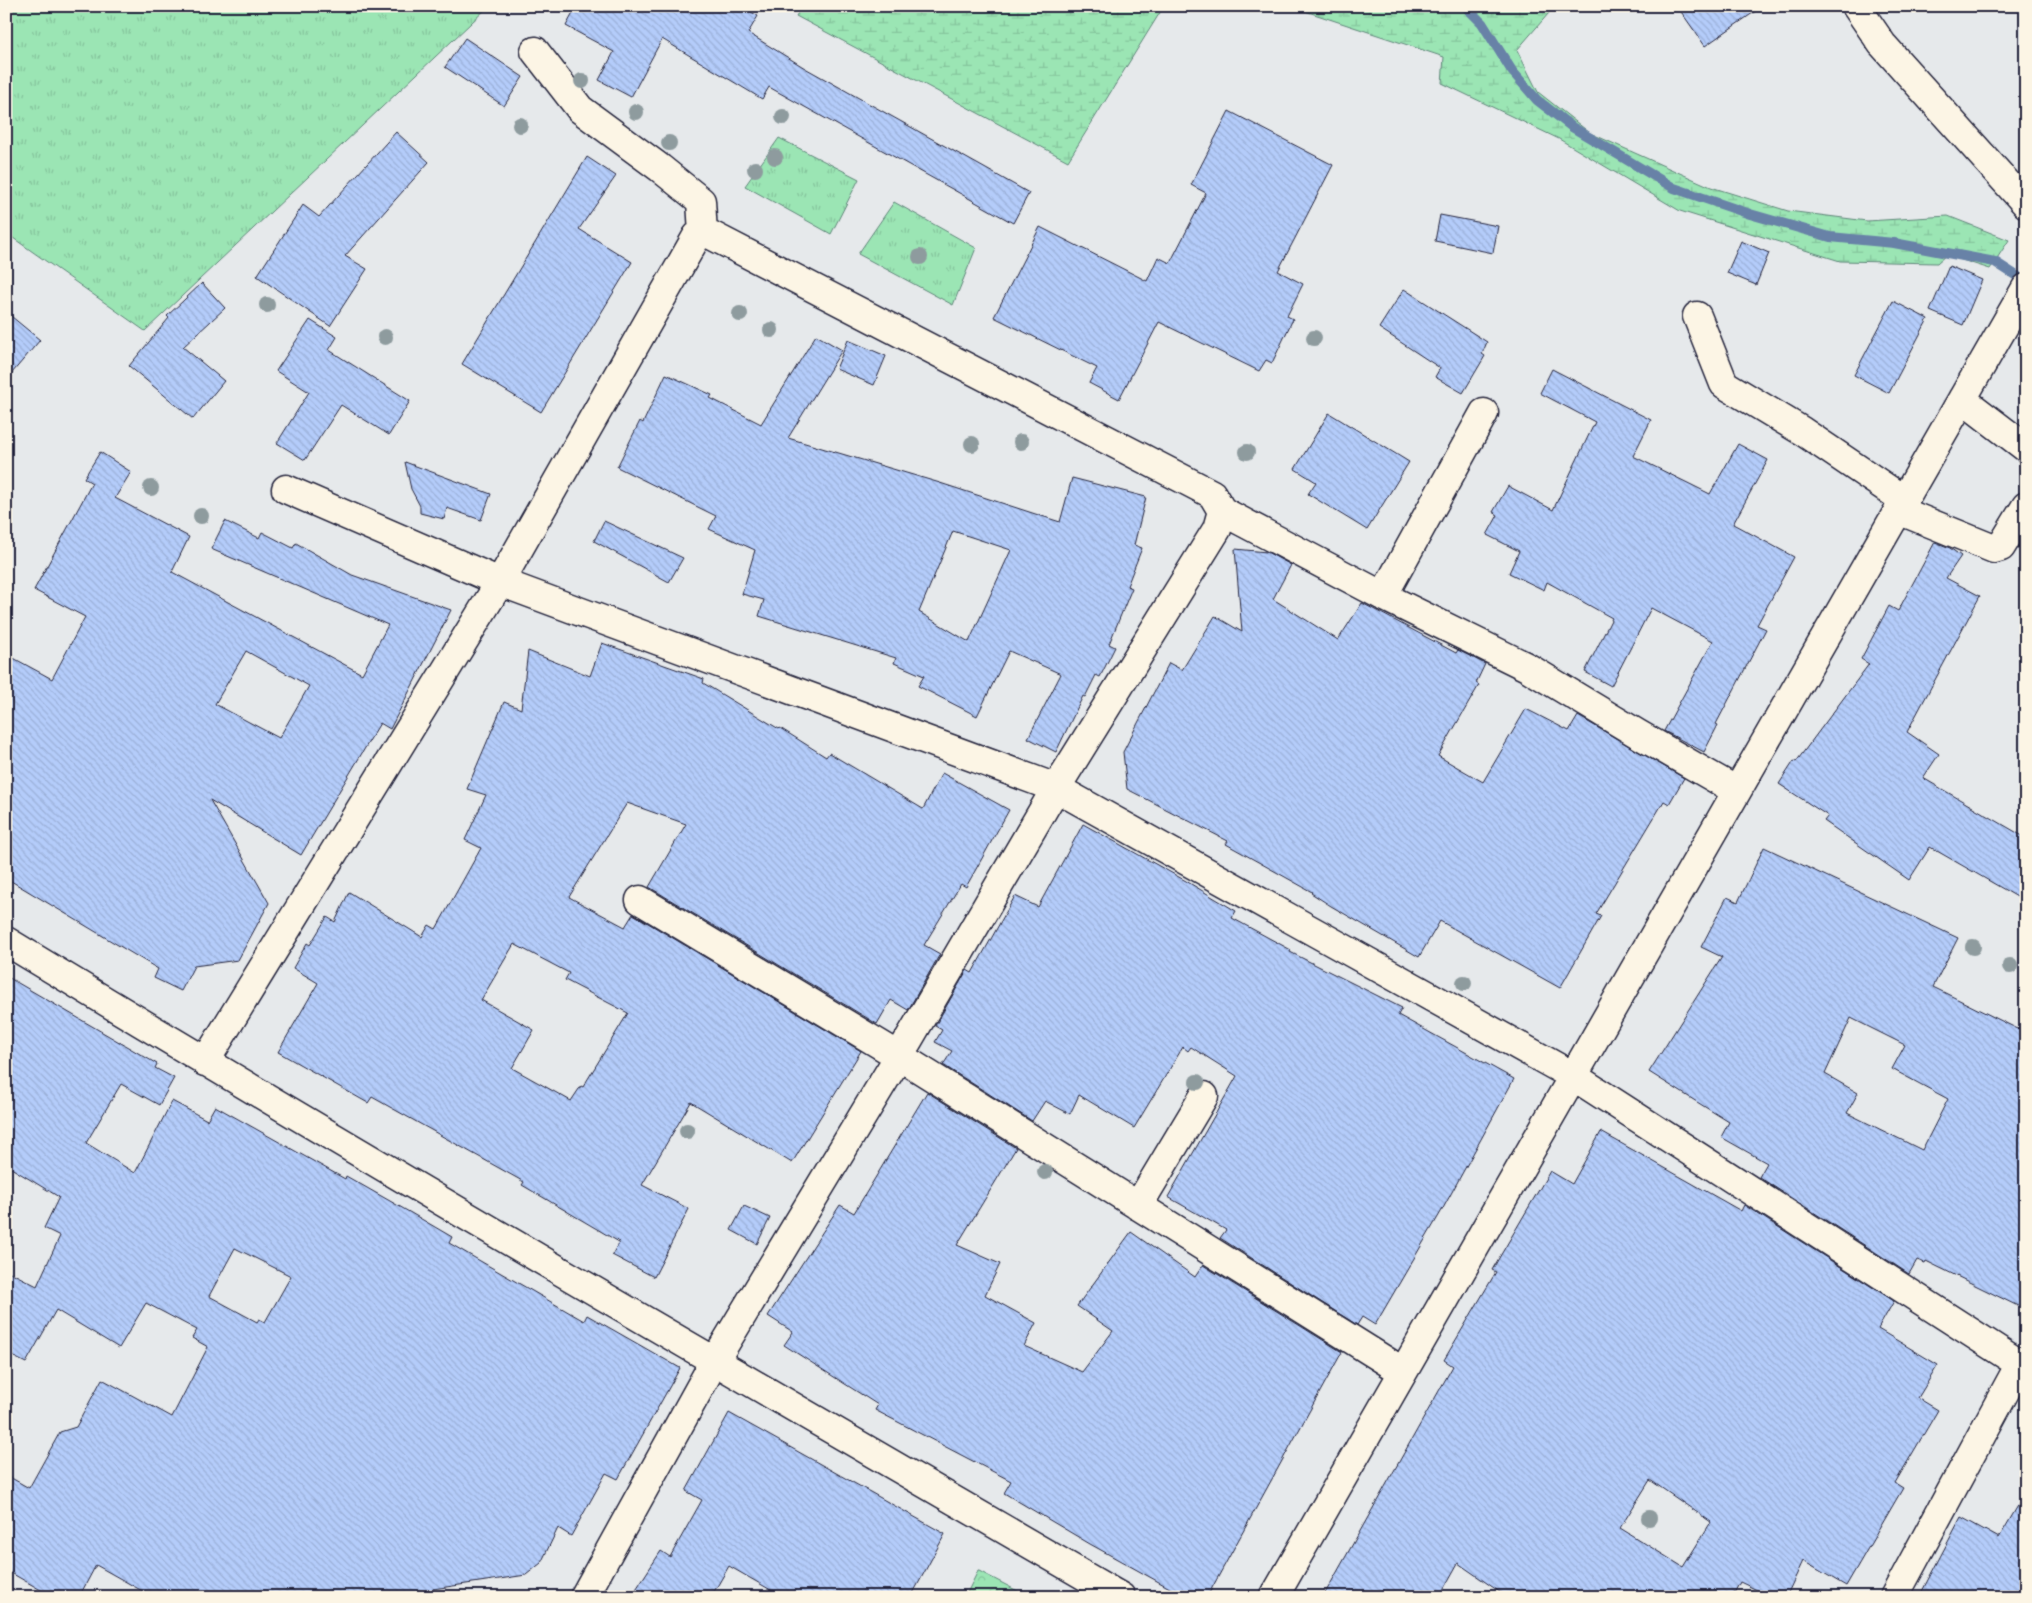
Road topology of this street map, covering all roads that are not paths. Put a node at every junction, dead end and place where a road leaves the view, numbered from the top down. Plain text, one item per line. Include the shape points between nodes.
1 (1856, 6) edge
2 (535, 51) dead end
3 (2026, 204) edge
4 (703, 233) junction
5 (2023, 292) edge
6 (1697, 316) dead end
7 (1962, 399) junction
8 (1484, 412) dead end
9 (2026, 448) edge
10 (286, 488) dead end
11 (1901, 505) junction
12 (2026, 506) edge
13 (1222, 511) junction
14 (500, 582) junction
15 (1383, 596) junction
16 (1056, 788) junction
17 (1737, 791) junction
18 (640, 900) dead end
19 (6, 941) edge
20 (899, 1056) junction
21 (205, 1062) junction
22 (1573, 1076) junction
23 (1204, 1096) dead end
24 (1138, 1206) junction
25 (714, 1362) junction
26 (2023, 1366) edge
27 (1402, 1372) junction
28 (584, 1597) edge
29 (1121, 1597) edge
30 (1274, 1597) edge
31 (1894, 1597) edge

1 - 3 street via 1882,44
2 - 4 street via 580,109 701,201
4 - 13 street via 1212,494
4 - 14 street via 697,236
5 - 7 street
6 - 11 street via 1724,384 1802,431
7 - 9 street
7 - 11 street
8 - 15 street
10 - 14 street
11 - 12 street via 1994,549 2002,547
11 - 17 street
13 - 15 street
13 - 16 street via 1217,528
14 - 16 street
14 - 21 street
15 - 17 street via 1527,667
16 - 20 street
16 - 22 street
17 - 22 street
18 - 20 street
19 - 21 street
20 - 24 street
20 - 25 street
21 - 25 street
22 - 26 street
22 - 27 street
23 - 24 street
24 - 27 street
25 - 28 street
25 - 29 street
26 - 31 street
27 - 30 street

